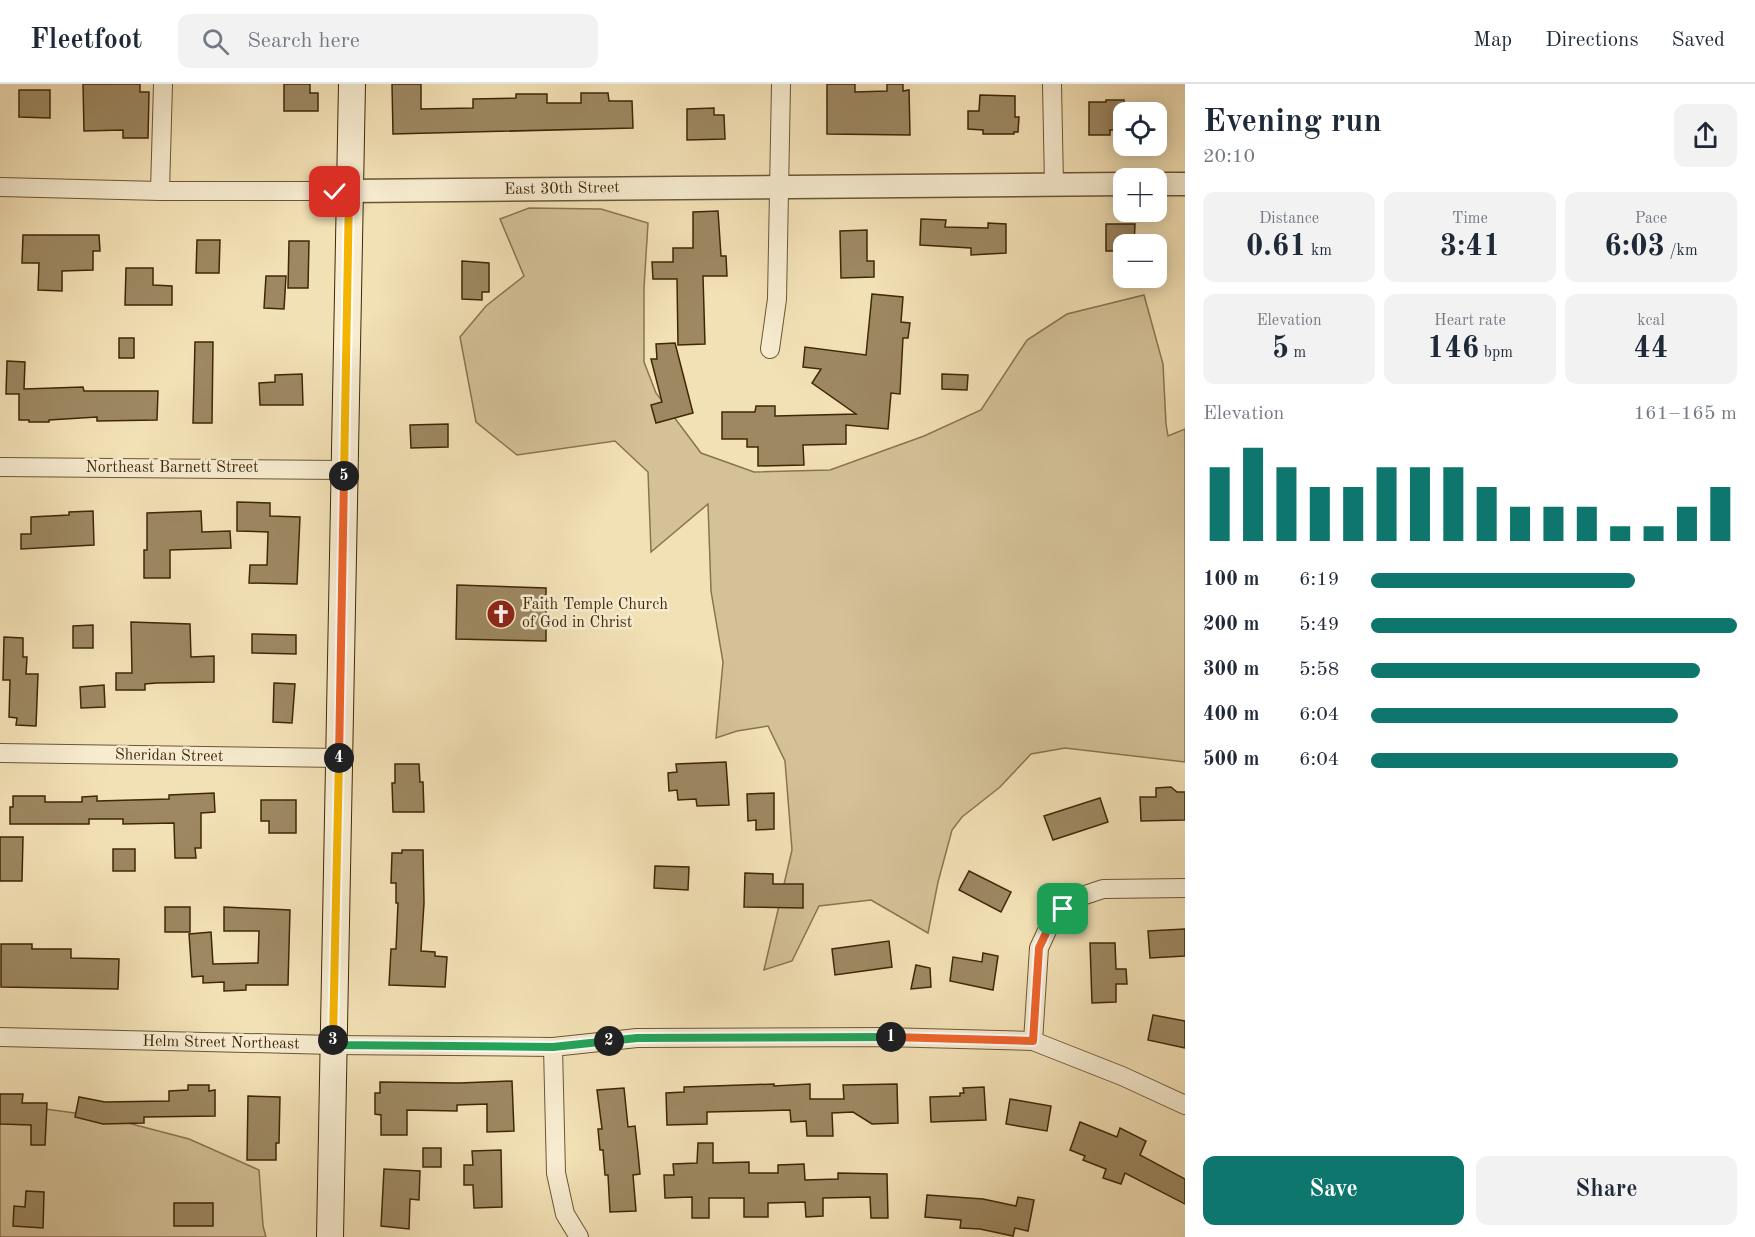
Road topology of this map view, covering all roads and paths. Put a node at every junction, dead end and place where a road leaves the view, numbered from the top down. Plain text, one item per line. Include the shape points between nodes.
1 (163, 84) edge
2 (352, 84) edge
3 (781, 84) edge
4 (1052, 84) edge
5 (1113, 184) edge
6 (1167, 184) edge
7 (1185, 184) edge
8 (1054, 185) junction
9 (0, 187) edge
10 (779, 187) junction
11 (160, 191) junction
12 (349, 191) junction
13 (770, 349) dead end
14 (0, 467) edge
15 (344, 470) junction
16 (0, 753) edge
17 (339, 758) junction
18 (1185, 888) edge
19 (0, 1037) edge
20 (1033, 1041) junction
21 (333, 1045) junction
22 (553, 1047) junction
23 (1185, 1105) edge
24 (330, 1237) edge
25 (579, 1237) edge

1 - 11 street
2 - 12 main road
3 - 10 street
4 - 8 street
5 - 8 street, East 30th Street
6 - 7 street
8 - 10 street, East 30th Street
9 - 11 street, East 30th Street
10 - 12 street, East 30th Street
10 - 13 street via 777,299
11 - 12 street, East 30th Street
12 - 15 main road
14 - 15 street, Northeast Barnett Street
15 - 17 main road
16 - 17 street, Sheridan Street
17 - 21 main road
18 - 20 street via 1103,889 1073,899 1052,920 1039,948
19 - 21 street, Helm Street Northeast
20 - 22 street, Helm Street Northeast via 883,1036 649,1038
20 - 23 street, Helm Street Northeast
21 - 22 street, Helm Street Northeast
21 - 24 main road
22 - 25 street via 556,1173 565,1214

